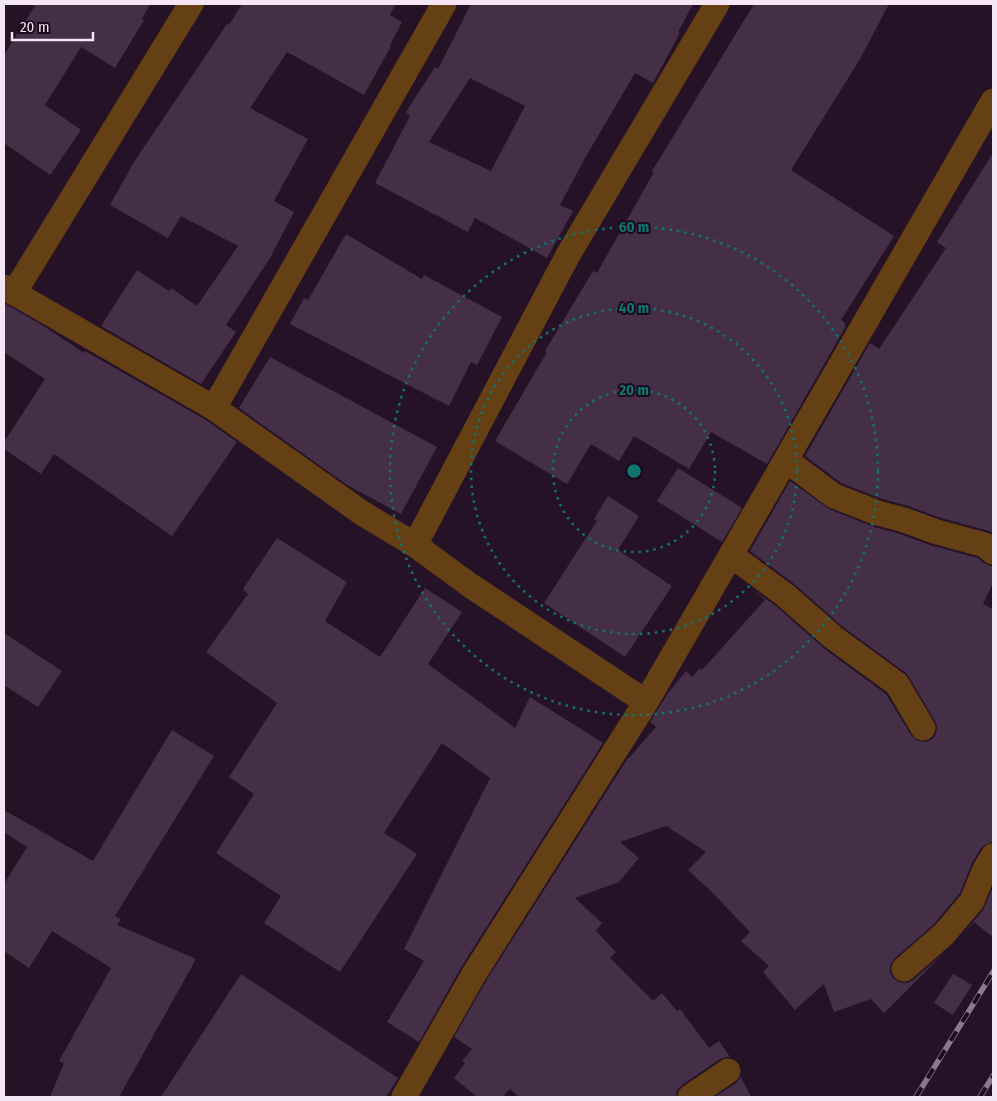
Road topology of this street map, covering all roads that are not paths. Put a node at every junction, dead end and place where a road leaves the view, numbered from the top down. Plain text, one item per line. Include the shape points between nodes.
1 (191, 4) edge
2 (444, 4) edge
3 (717, 4) edge
4 (993, 101) edge
5 (9, 290) edge
6 (214, 408) junction
7 (786, 460) junction
8 (414, 545) junction
9 (993, 552) edge
10 (731, 555) junction
11 (646, 702) junction
12 (924, 728) dead end
13 (993, 856) edge
14 (904, 970) dead end
15 (728, 1072) dead end
16 (404, 1097) edge
17 (690, 1097) edge

1 - 5 street
2 - 6 street
3 - 8 street via 568,255
4 - 7 street
5 - 6 street
6 - 8 street via 362,513
7 - 9 street via 834,496 878,513 985,545
7 - 10 street
8 - 11 street
10 - 11 street
10 - 12 street via 897,684
11 - 16 street via 474,974
13 - 14 street via 972,901 944,934
15 - 17 street

